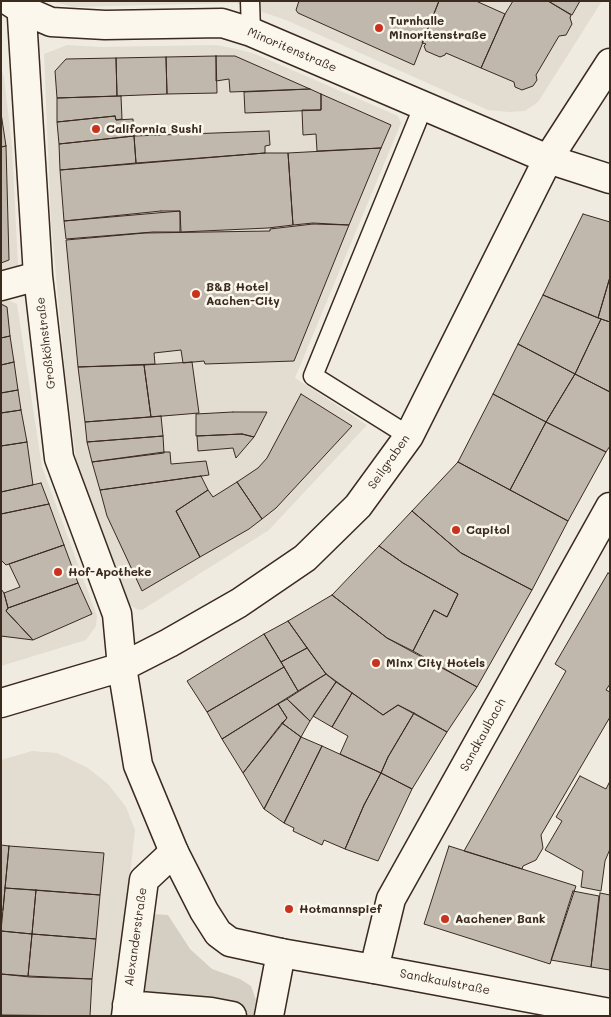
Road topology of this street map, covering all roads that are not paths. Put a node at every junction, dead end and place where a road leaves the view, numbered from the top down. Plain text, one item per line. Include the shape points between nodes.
1 (250, 1) edge
2 (17, 4) edge
3 (251, 32) junction
4 (610, 63) edge
5 (423, 107) junction
6 (548, 160) junction
7 (610, 179) edge
8 (38, 276) junction
9 (1, 286) edge
10 (409, 436) junction
11 (610, 508) edge
12 (122, 667) junction
13 (1, 703) edge
14 (174, 852) junction
15 (281, 953) junction
16 (374, 969) junction
17 (126, 1011) edge
18 (610, 1013) edge
19 (232, 1016) edge
20 (269, 1016) edge

1 - 3 lane
2 - 3 street, Minoritenstraße via 51,22 105,25 222,23
2 - 8 street, Großkölnstraße
3 - 5 street, Minoritenstraße
4 - 6 street, Seilgraben
5 - 6 street, Minoritenstraße
5 - 10 lane via 313,376
6 - 7 street
6 - 10 street, Seilgraben
8 - 9 street
8 - 12 street, Großkölnstraße via 59,458 117,614
10 - 12 street, Seilgraben via 358,506 304,558 239,603
11 - 16 street, Sandkaulbach via 390,899
12 - 13 street, Seilgraben
12 - 14 street via 138,766
14 - 15 street via 218,933 230,942
14 - 17 street, Alexanderstraße via 144,880
15 - 16 street, Sandkaulstraße
15 - 20 street
16 - 18 street, Sandkaulstraße
17 - 19 street, Alexanderstraße via 211,1012

